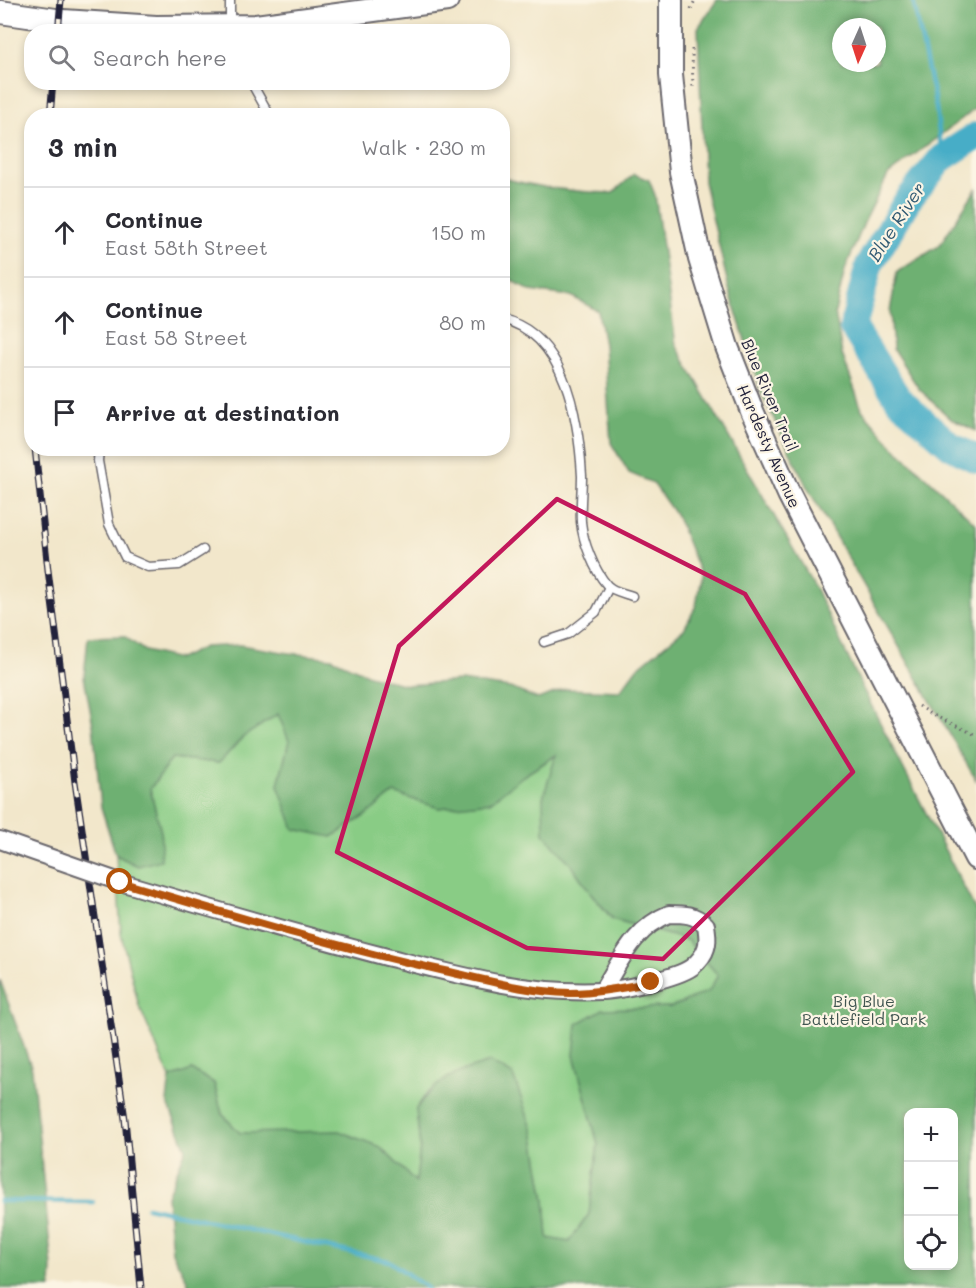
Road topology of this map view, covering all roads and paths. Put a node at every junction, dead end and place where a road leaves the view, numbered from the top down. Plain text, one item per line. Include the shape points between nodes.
1 (230, 0) edge
2 (447, 0) edge
3 (670, 0) edge
4 (695, 0) edge
5 (0, 12) edge
6 (690, 20) dead end
7 (110, 24) edge
8 (231, 24) edge
9 (271, 24) edge
10 (692, 42) dead end
11 (255, 90) edge
12 (694, 101) dead end
13 (266, 108) edge
14 (510, 321) edge
15 (98, 456) edge
16 (203, 550) dead end
17 (609, 587) junction
18 (632, 596) dead end
19 (544, 642) dead end
20 (916, 704) dead end
21 (976, 735) edge
22 (0, 840) edge
23 (976, 858) edge
24 (602, 991) junction

1 - 8 lane
2 - 9 main road
3 - 23 main road, Hardesty Avenue via 671,75 681,172 700,259 727,346 789,494
4 - 6 path
5 - 7 main road
10 - 12 path
11 - 13 lane
14 - 17 lane via 542,340 560,369 574,412 582,475 581,523 594,566
15 - 16 lane via 109,524 125,557 148,567 179,565
17 - 18 lane
17 - 19 lane via 596,612 568,634
20 - 21 path
22 - 24 street, bridge via 120,882 264,925 467,976 530,990
24 - 24 street via 647,925 669,914 689,914 706,925 706,950 691,968 651,982

